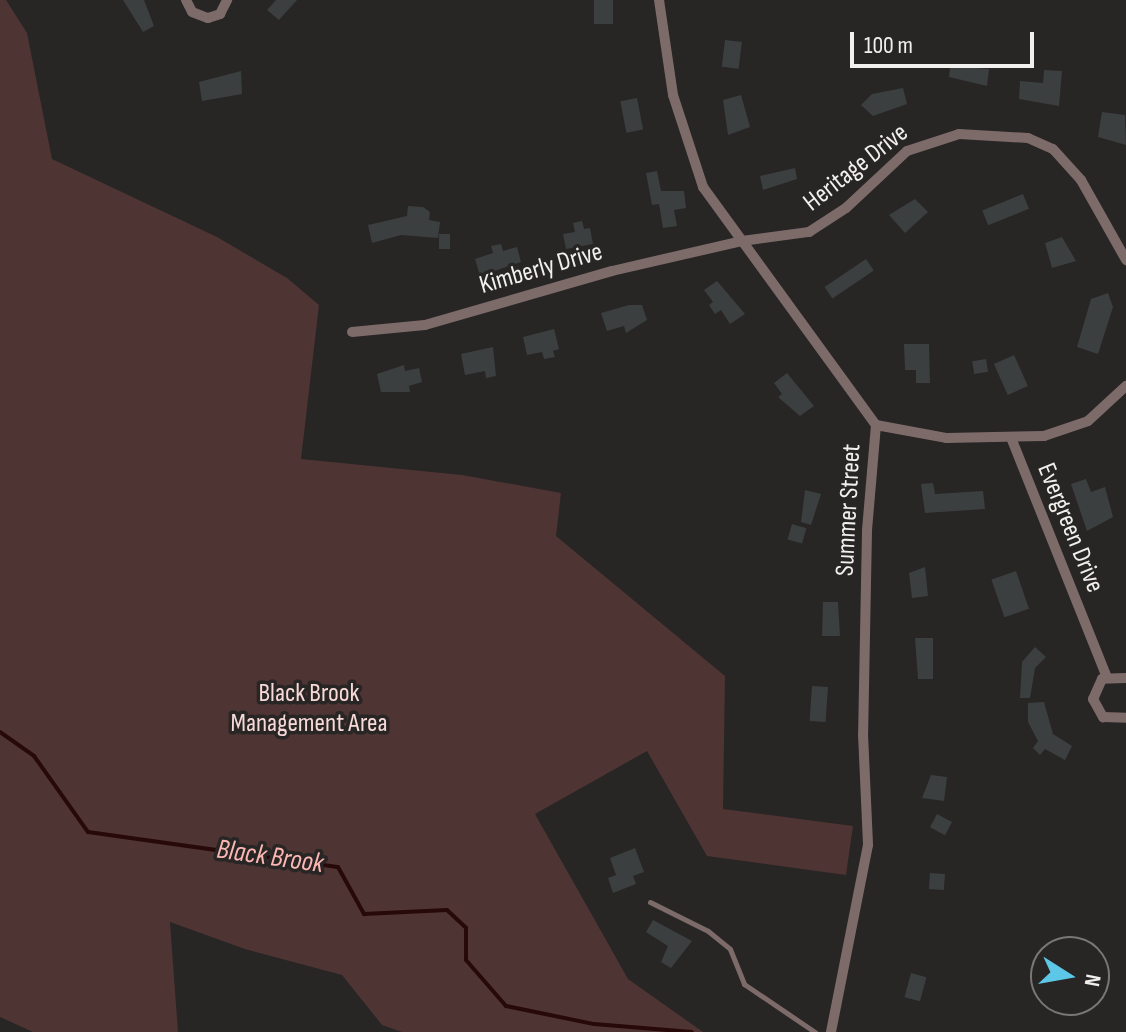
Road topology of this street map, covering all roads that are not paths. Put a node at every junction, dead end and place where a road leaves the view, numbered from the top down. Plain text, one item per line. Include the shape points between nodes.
1 (186, 0) edge
2 (227, 0) edge
3 (659, 0) edge
4 (742, 241) junction
5 (1126, 260) edge
6 (352, 332) dead end
7 (1126, 386) edge
8 (876, 425) junction
9 (1012, 440) junction
10 (1107, 677) junction
11 (1126, 678) edge
12 (1126, 718) edge
13 (650, 902) dead end
14 (815, 1032) edge
15 (831, 1032) edge

1 - 2 street via 192,12 208,18 220,14
3 - 4 street, Summer Street via 673,95 686,140 703,187
4 - 5 street, Heritage Drive via 809,232 835,217 921,142 987,133 1041,142 1063,158
4 - 6 street, Kimberly Drive via 612,271 425,325
4 - 8 street, Summer Street
7 - 9 street via 1088,421
8 - 9 street via 946,438
8 - 15 street, Summer Street via 867,531 863,734 868,845
9 - 10 street, Evergreen Drive
10 - 11 street
10 - 12 street via 1093,693 1096,709 1108,719
13 - 14 lane via 708,931 730,949 744,984

